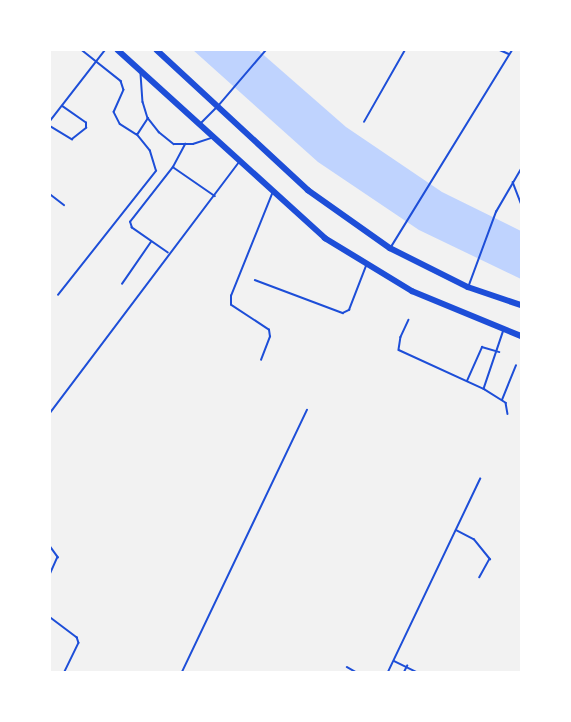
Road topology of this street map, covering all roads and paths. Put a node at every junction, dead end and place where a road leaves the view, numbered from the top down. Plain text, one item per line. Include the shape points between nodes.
1 (82, 50) edge
2 (105, 50) edge
3 (118, 50) edge
4 (157, 50) edge
5 (405, 50) edge
6 (500, 50) edge
7 (512, 50) edge
8 (265, 51) edge
9 (509, 54) junction
10 (94, 62) junction
11 (141, 71) junction
12 (62, 106) junction
13 (218, 106) junction
14 (148, 118) junction
15 (50, 120) edge
16 (364, 122) dead end
17 (201, 123) junction
18 (50, 126) edge
19 (137, 135) junction
20 (214, 137) junction
21 (185, 144) junction
22 (239, 162) junction
23 (173, 167) junction
24 (521, 169) edge
25 (513, 182) junction
26 (50, 194) edge
27 (272, 194) junction
28 (215, 196) junction
29 (521, 203) edge
30 (64, 205) dead end
31 (151, 242) junction
32 (390, 248) junction
33 (168, 253) junction
34 (366, 266) junction
35 (255, 280) dead end
36 (122, 284) dead end
37 (468, 287) junction
38 (58, 295) dead end
39 (521, 305) edge
40 (409, 320) dead end
41 (504, 330) junction
42 (521, 336) edge
43 (499, 352) junction
44 (261, 360) dead end
45 (516, 366) dead end
46 (467, 381) junction
47 (484, 389) junction
48 (502, 400) junction
49 (307, 410) dead end
50 (50, 413) edge
51 (508, 414) dead end
52 (480, 478) dead end
53 (456, 530) junction
54 (50, 546) edge
55 (50, 575) edge
56 (480, 577) dead end
57 (50, 617) edge
58 (394, 661) junction
59 (407, 666) junction
60 (347, 667) dead end
61 (65, 672) edge
62 (182, 672) edge
63 (356, 672) edge
64 (388, 672) edge
65 (404, 672) edge
66 (416, 672) edge

1 - 10 lane
2 - 10 lane
3 - 11 highway
4 - 13 highway
5 - 16 lane
6 - 9 lane
7 - 9 lane
8 - 13 lane
9 - 32 lane
10 - 12 lane
10 - 19 lane via 121,81 124,90 114,112 120,124
11 - 14 lane via 143,102
11 - 17 highway
12 - 15 lane
12 - 18 lane via 86,123 86,128 72,139
13 - 17 lane
13 - 32 highway via 308,190
14 - 19 lane
14 - 21 lane via 174,144
17 - 20 highway
19 - 38 lane via 150,151 156,171
20 - 21 lane
20 - 22 highway
21 - 23 lane
22 - 27 highway
22 - 28 lane
23 - 28 lane
23 - 31 lane via 130,222 132,228
24 - 25 lane
25 - 29 lane
25 - 37 lane via 496,212
26 - 30 lane
27 - 34 highway via 325,238
27 - 44 lane via 231,296 231,305 270,330 270,337
28 - 33 lane
31 - 33 lane
31 - 36 lane
32 - 37 highway
33 - 50 lane
34 - 35 lane via 349,310 343,313
34 - 41 highway via 441,304
37 - 39 highway
40 - 46 lane via 401,337 399,350
41 - 42 highway
41 - 43 lane
43 - 46 lane via 482,348
43 - 47 lane
45 - 48 lane
46 - 47 lane
47 - 48 lane
48 - 51 lane via 509,407
49 - 62 path
52 - 53 lane
53 - 56 lane via 474,539 490,559
53 - 58 lane
54 - 55 lane via 58,557
57 - 61 lane via 76,637 79,643
58 - 59 lane
58 - 64 lane
59 - 65 lane
59 - 66 lane
60 - 63 lane

